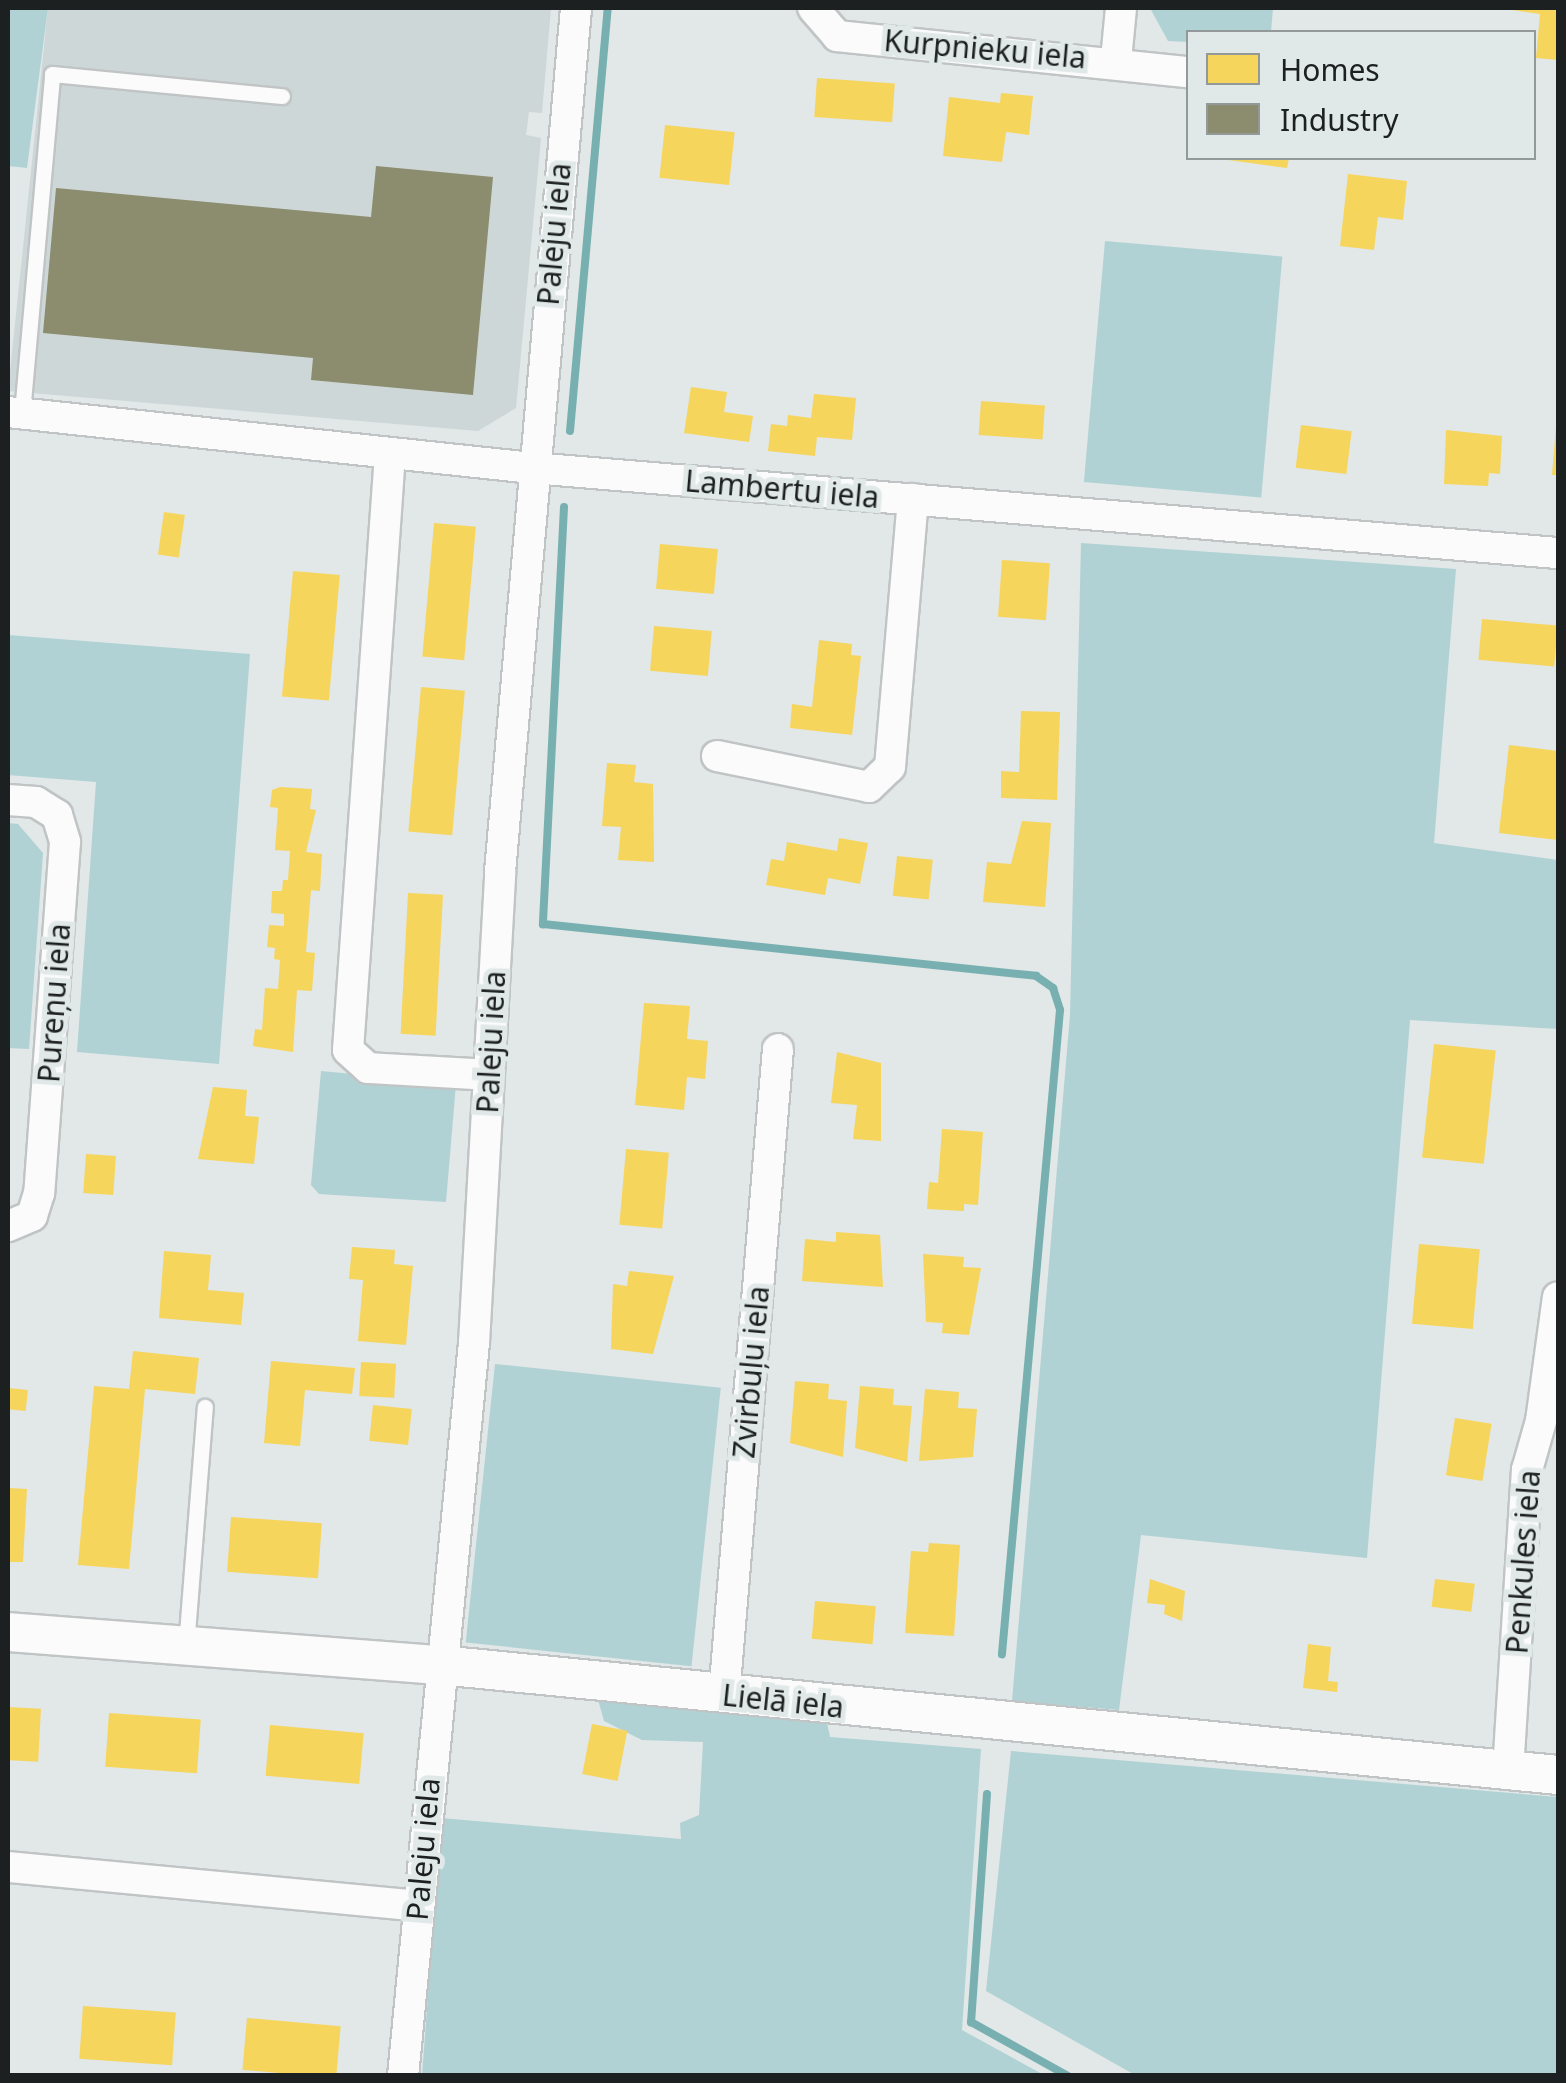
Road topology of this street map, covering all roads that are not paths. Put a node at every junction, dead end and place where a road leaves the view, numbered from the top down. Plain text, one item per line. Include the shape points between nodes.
1 (576, 8) edge
2 (814, 8) edge
3 (1121, 8) edge
4 (1116, 60) junction
5 (1186, 72) edge
6 (282, 96) dead end
7 (14, 413) edge
8 (390, 454) junction
9 (532, 468) junction
10 (914, 499) junction
11 (1558, 553) edge
12 (717, 756) dead end
13 (8, 800) edge
14 (778, 1049) dead end
15 (489, 1076) junction
16 (8, 1226) edge
17 (1558, 1296) edge
18 (205, 1407) dead end
19 (8, 1632) edge
20 (186, 1646) junction
21 (440, 1665) junction
22 (724, 1696) junction
23 (1508, 1771) junction
24 (1558, 1775) edge
25 (8, 1867) edge
26 (417, 1906) junction
27 (403, 2076) edge

1 - 9 street, Paleju iela
2 - 4 street, Kurpnieku iela via 838,36
3 - 4 street, Kurpnieku iela
4 - 5 street
6 - 7 lane via 52,74
7 - 8 street, Lambertu iela
8 - 9 street, Lambertu iela
8 - 15 street via 348,1050 368,1068
9 - 10 street, Lambertu iela
9 - 15 street, Paleju iela
10 - 11 street, Lambertu iela
10 - 12 street via 890,768 868,788
13 - 16 street, Pureņu iela via 36,802 57,815 65,842 40,1193 32,1216
14 - 22 street, Zvirbuļu iela
15 - 21 street, Paleju iela via 474,1343
17 - 23 street, Penkules iela via 1541,1421 1527,1470
18 - 20 lane
19 - 20 street, Lielā iela
20 - 21 street, Lielā iela
21 - 22 street, Lielā iela
21 - 26 street, Paleju iela
22 - 23 street, Lielā iela
23 - 24 street, Lielā iela
25 - 26 street
26 - 27 street, Paleju iela

